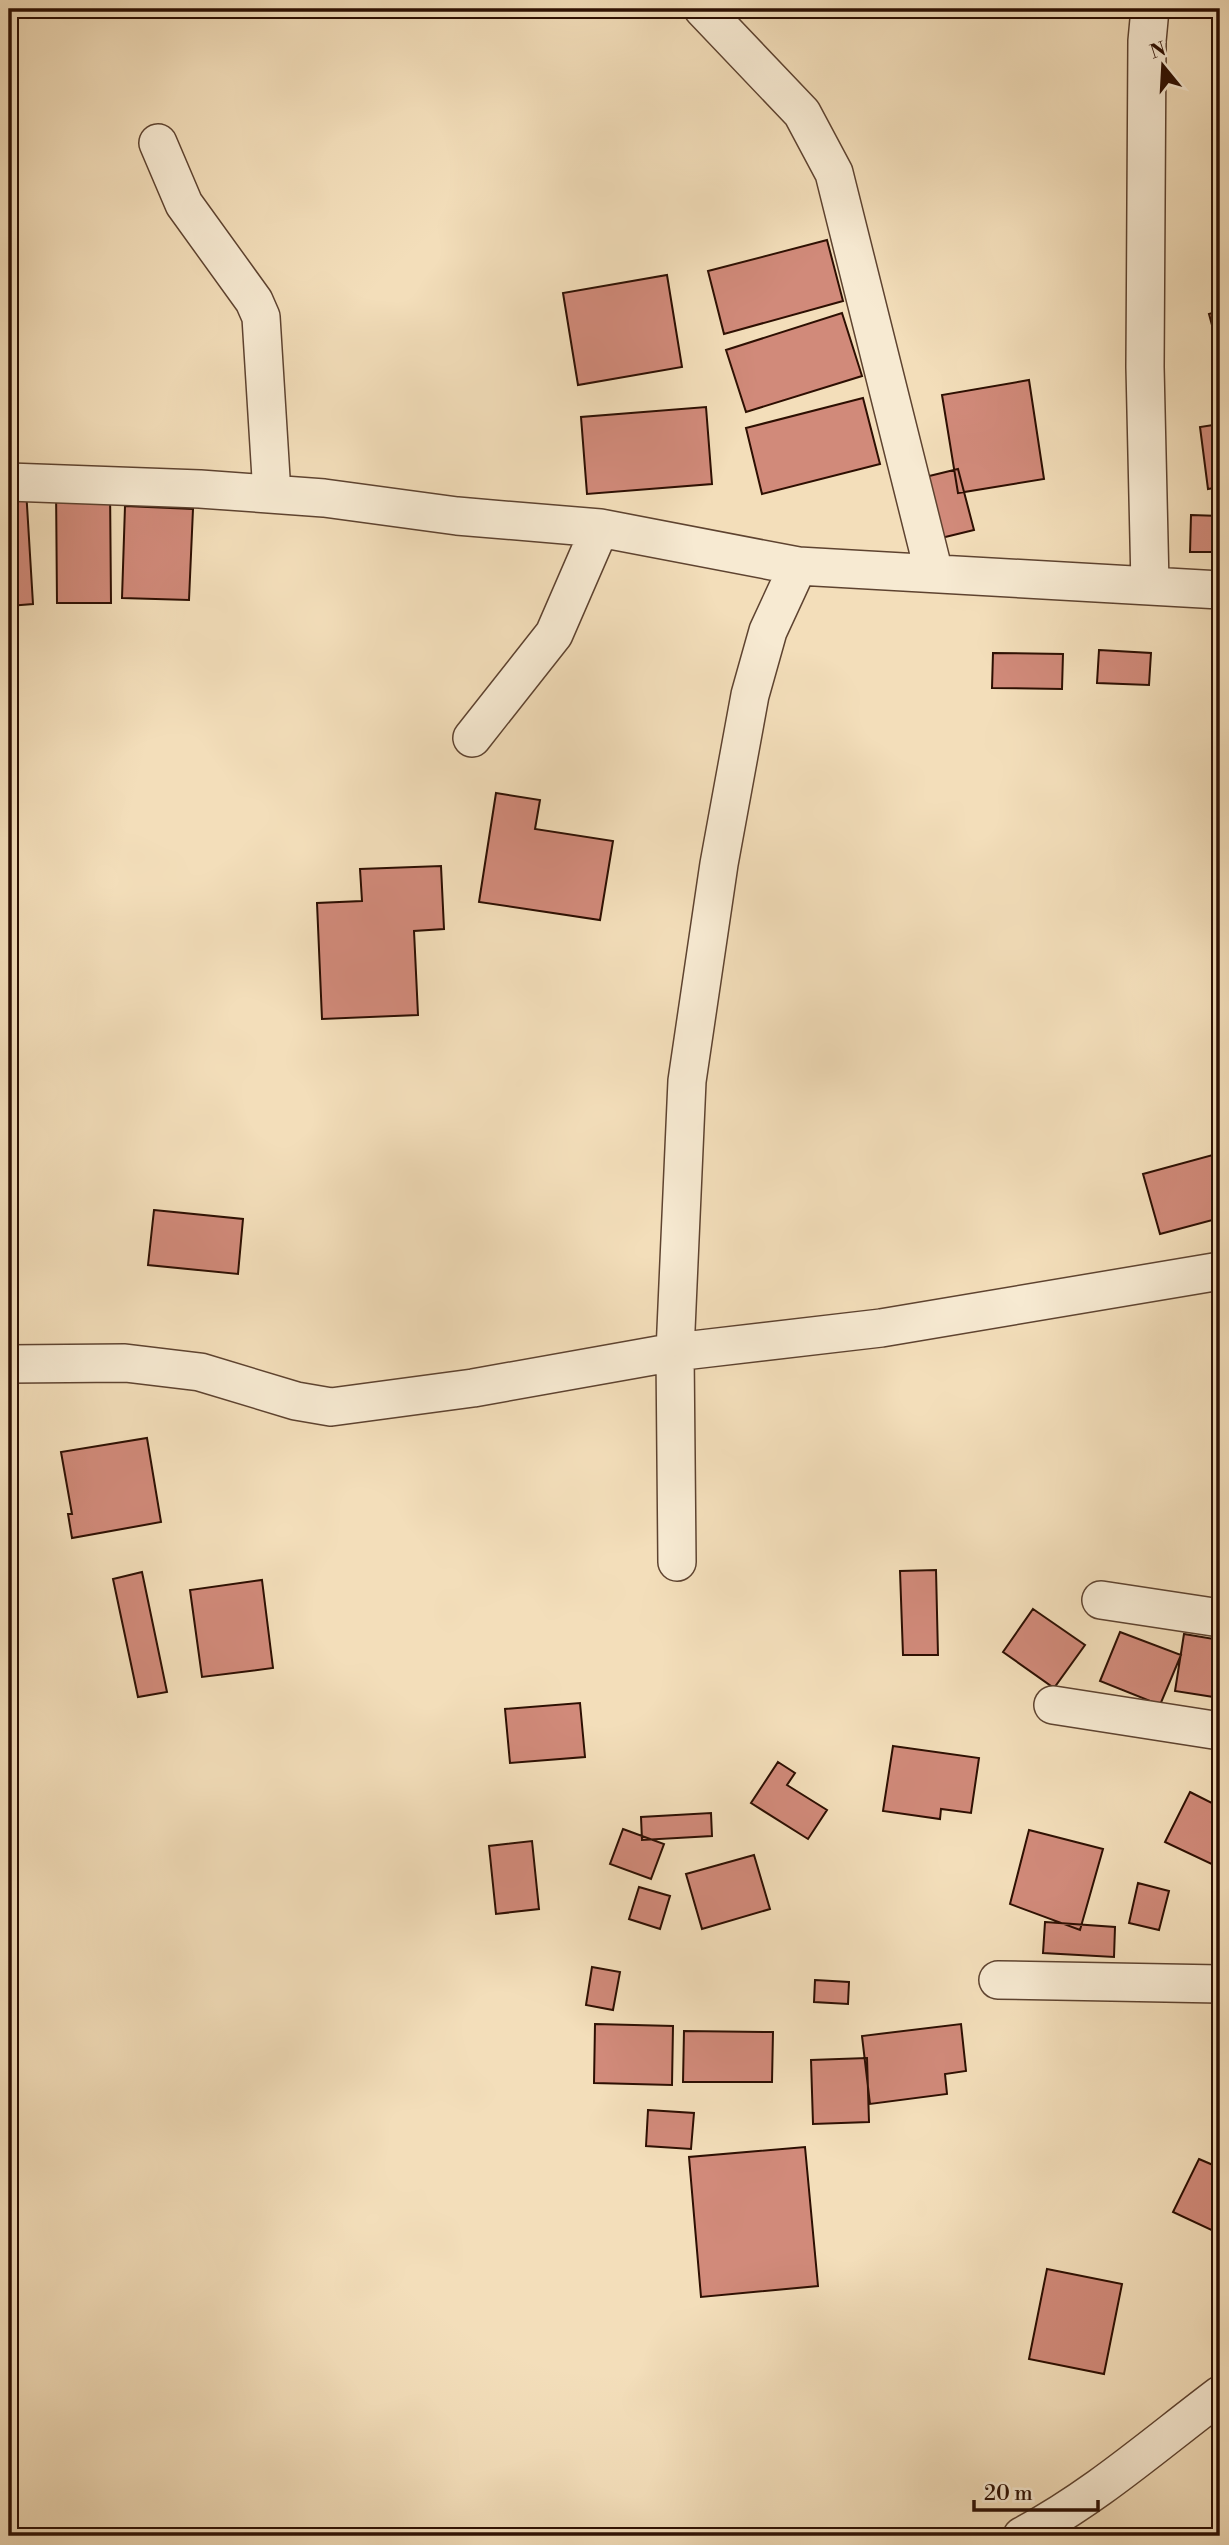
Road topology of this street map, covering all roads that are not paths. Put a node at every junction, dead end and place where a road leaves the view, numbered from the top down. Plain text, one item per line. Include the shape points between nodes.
1 (703, 9) edge
2 (1150, 9) edge
3 (158, 143) dead end
4 (9, 482) edge
5 (272, 494) junction
6 (600, 528) junction
7 (798, 566) junction
8 (934, 573) junction
9 (1150, 584) junction
10 (1220, 590) edge
11 (472, 738) dead end
12 (1220, 1271) edge
13 (675, 1352) junction
14 (9, 1364) edge
15 (677, 1562) dead end
16 (1101, 1600) dead end
17 (1220, 1618) edge
18 (1053, 1704) dead end
19 (1220, 1731) edge
20 (998, 1980) dead end
21 (1220, 1984) edge
22 (1220, 2395) edge
23 (1022, 2536) edge

1 - 8 street via 802,113 834,173
2 - 9 street via 1145,367
3 - 5 street via 184,204 261,317
4 - 5 street
5 - 6 street
6 - 7 street
6 - 11 street via 554,634
7 - 8 street
7 - 13 street via 768,631 750,695 719,864 687,1081
8 - 9 street
9 - 10 street
12 - 13 street via 881,1328
13 - 14 street via 473,1388 331,1407 200,1372 125,1363
13 - 15 street
16 - 17 street
18 - 19 street
20 - 21 street
22 - 23 street via 1065,2513

